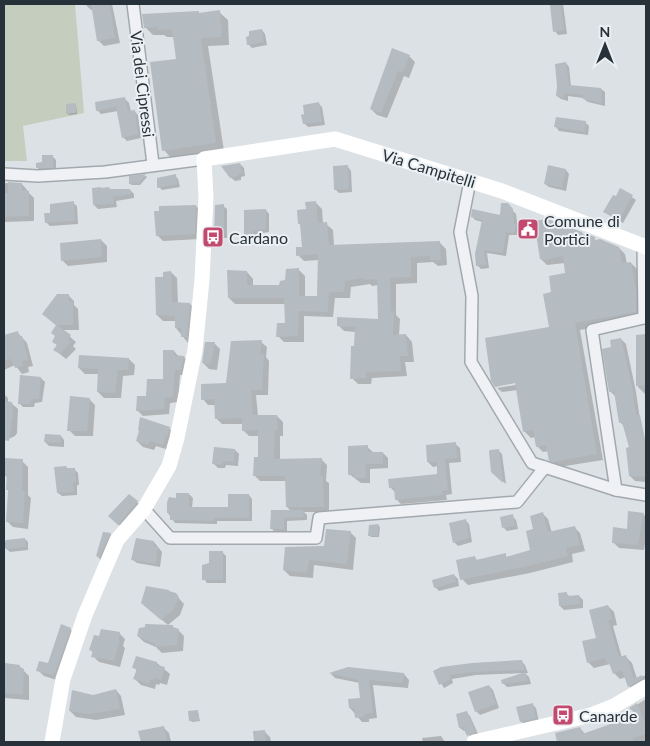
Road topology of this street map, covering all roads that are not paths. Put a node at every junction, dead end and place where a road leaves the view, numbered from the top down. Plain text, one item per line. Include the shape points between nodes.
1 (133, 4) edge
2 (204, 159) junction
3 (153, 164) junction
4 (4, 174) edge
5 (470, 181) junction
6 (645, 246) edge
7 (544, 467) junction
8 (616, 490) junction
9 (646, 495) edge
10 (144, 509) junction
11 (646, 687) edge
12 (52, 742) edge
13 (474, 742) edge

1 - 3 street, Via dei Cipressi
2 - 3 street
2 - 5 street, Via Campitelli via 335,139
2 - 10 street via 206,233 195,350 169,466
3 - 4 street via 105,172 38,176
5 - 6 street, Via Campitelli
5 - 7 street via 460,232 472,296 471,362 532,463
6 - 8 street via 644,318 592,330
7 - 8 street
7 - 10 street via 517,502 318,518 316,538 170,538
8 - 9 street
10 - 12 street via 117,540 85,615 63,679
11 - 13 street via 614,706 574,720

